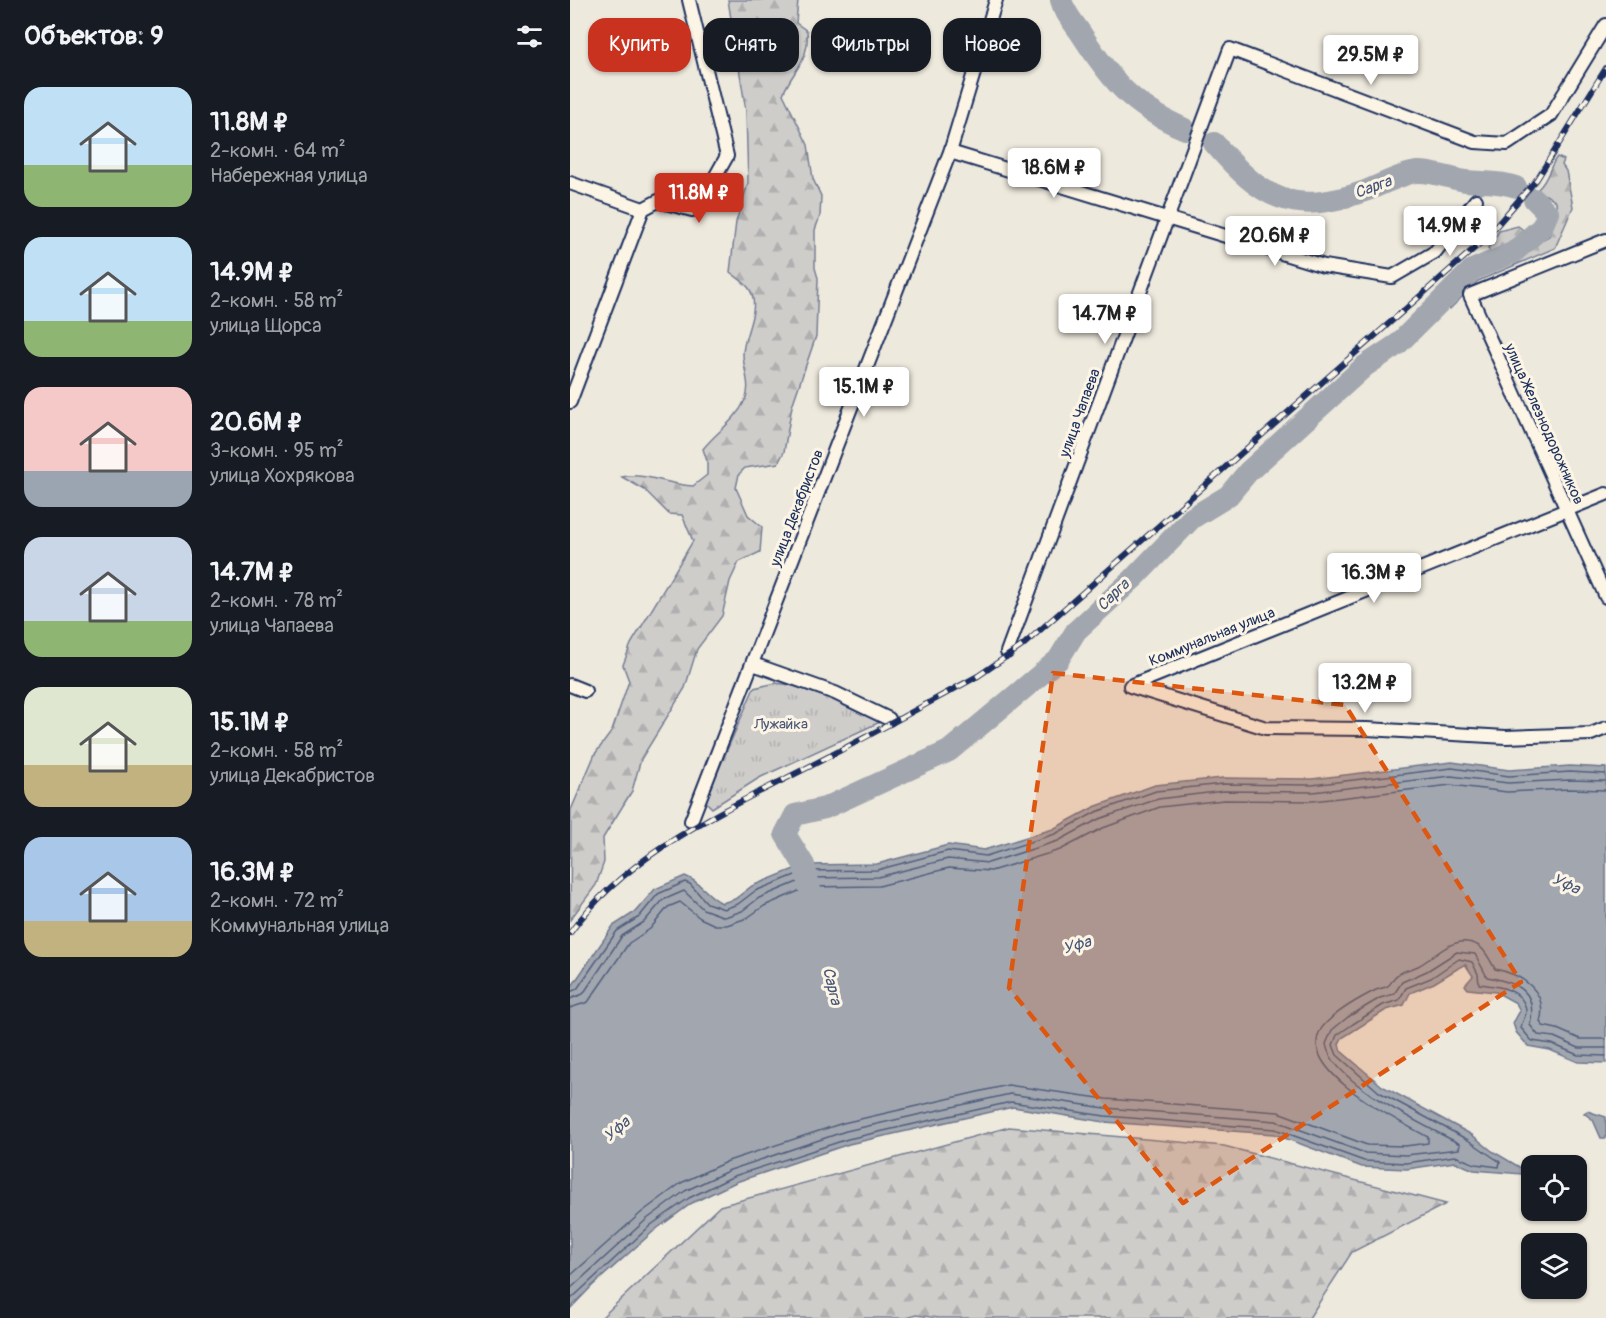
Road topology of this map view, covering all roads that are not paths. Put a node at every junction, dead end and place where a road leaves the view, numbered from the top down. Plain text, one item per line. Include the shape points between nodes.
1 (689, 0) edge
2 (996, 0) edge
3 (1606, 25) edge
4 (950, 152) junction
5 (570, 183) edge
6 (1476, 200) dead end
7 (643, 209) junction
8 (1168, 218) junction
9 (1606, 240) edge
10 (570, 402) edge
11 (1606, 494) edge
12 (1566, 511) junction
13 (1606, 597) edge
14 (1007, 652) dead end
15 (753, 664) junction
16 (570, 685) edge
17 (585, 691) dead end
18 (889, 719) dead end
19 (1606, 728) edge
20 (691, 821) dead end

1 - 7 street via 727,156 700,204 692,210 658,201
2 - 4 street, улица Декабристов
3 - 8 street, улица Чапаева via 1551,115 1507,144 1475,142 1230,49
4 - 8 street
4 - 15 street, улица Декабристов
5 - 7 street
6 - 8 street via 1435,252 1392,277 1324,266
7 - 10 street
8 - 14 street, улица Чапаева
9 - 12 street, улица Железнодорожников via 1470,295
11 - 12 street, Коммунальная улица
12 - 13 street, улица Железнодорожников
12 - 19 street, Коммунальная улица via 1130,686 1266,728 1506,737 1591,734
15 - 18 street via 835,693
15 - 20 street, улица Декабристов
16 - 17 street

